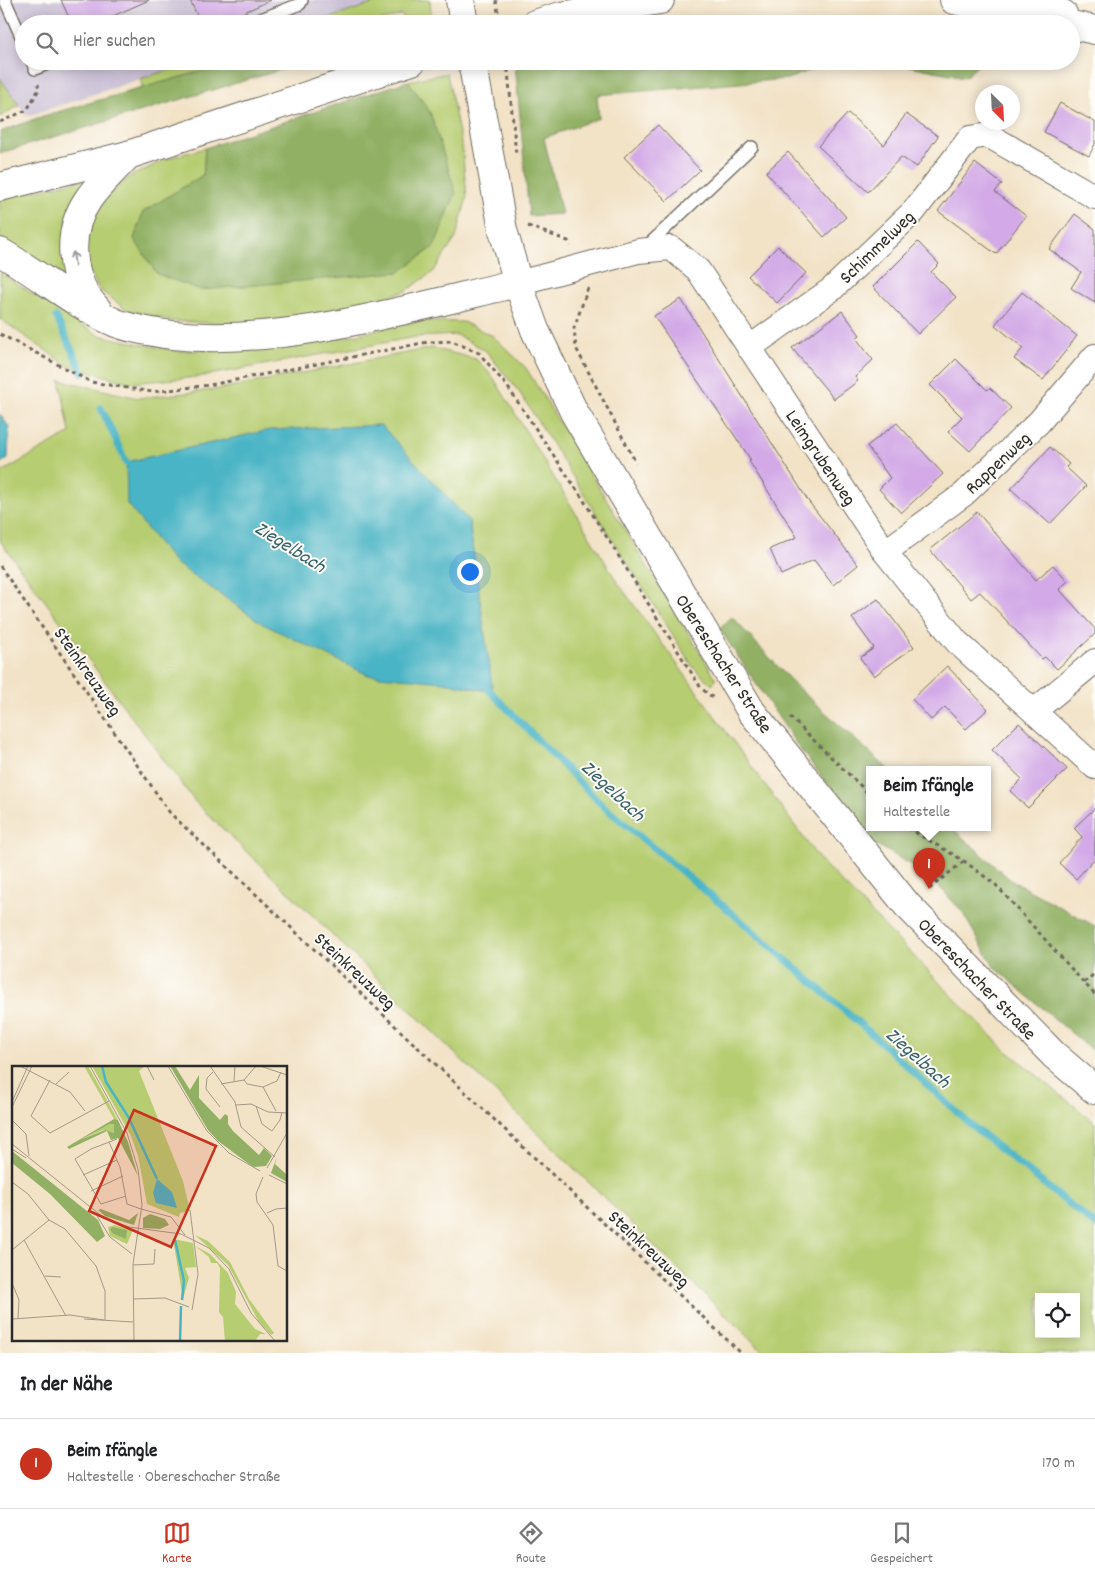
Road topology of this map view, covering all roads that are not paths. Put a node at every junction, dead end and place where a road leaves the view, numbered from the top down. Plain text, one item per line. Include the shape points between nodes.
1 (5, 0) edge
2 (302, 0) edge
3 (460, 0) edge
4 (660, 0) edge
5 (954, 0) edge
6 (1023, 0) edge
7 (271, 15) edge
8 (462, 15) edge
9 (567, 15) edge
10 (1025, 15) edge
11 (1066, 15) edge
12 (1080, 20) edge
13 (15, 23) edge
14 (1095, 25) edge
15 (1080, 27) edge
16 (1095, 30) edge
17 (384, 70) edge
18 (474, 70) edge
19 (752, 147) dead end
20 (128, 155) junction
21 (0, 187) edge
22 (1095, 197) edge
23 (643, 250) junction
24 (0, 252) edge
25 (518, 283) junction
26 (104, 316) junction
27 (750, 348) junction
28 (1095, 356) edge
29 (885, 552) junction
30 (1095, 661) edge
31 (1034, 711) junction
32 (1095, 768) edge
33 (1095, 1090) edge

1 - 13 lane
2 - 7 lane via 300,4
3 - 8 main road
4 - 9 main road
5 - 10 main road
6 - 11 main road
12 - 14 main road
15 - 16 main road
17 - 20 main road
18 - 25 main road, Obereschacher Straße via 503,230
19 - 23 lane
20 - 21 main road
26 -> 20 main road via 85,294 79,281 73,253 76,224 89,198
22 - 27 street, Schimmelweg via 988,135 970,138 914,211 832,289
23 - 25 street, Leimgrubenweg
23 - 27 street, Leimgrubenweg via 671,248 698,270
24 - 26 main road
25 - 26 main road via 314,328 261,334 199,337 157,333 133,329
25 - 33 main road, Obereschacher Straße via 535,330 574,412 751,711 907,905 1054,1055
27 - 29 street, Leimgrubenweg
28 - 29 street, Rappenweg via 1039,422 964,494
29 - 31 street, Leimgrubenweg via 957,642
30 - 31 street
31 - 32 street, Leimgrubenweg

